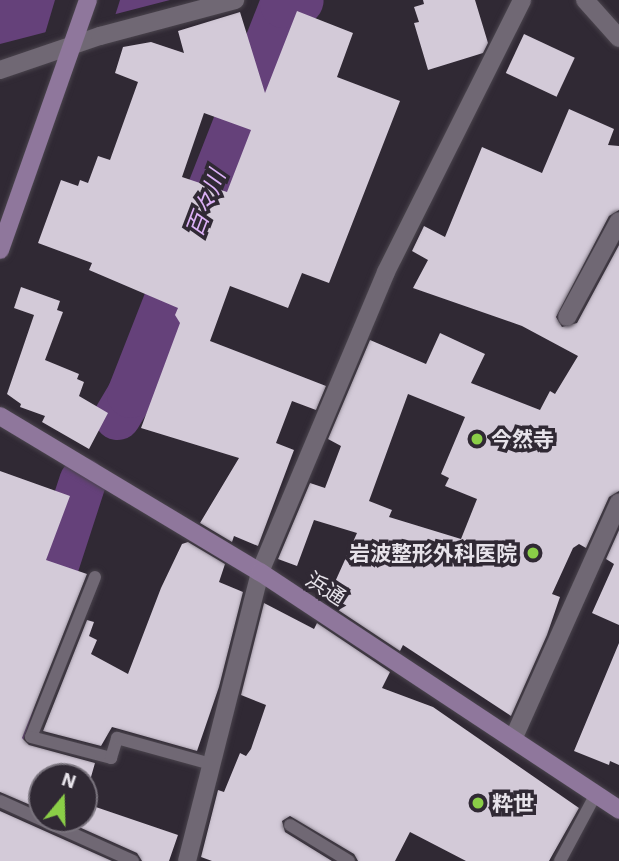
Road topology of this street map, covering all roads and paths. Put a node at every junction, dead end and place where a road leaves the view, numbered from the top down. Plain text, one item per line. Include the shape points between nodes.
1 (88, 0) edge
2 (235, 0) edge
3 (522, 0) edge
4 (585, 0) edge
5 (75, 38) junction
6 (619, 38) edge
7 (0, 70) edge
8 (619, 221) edge
9 (0, 249) edge
10 (567, 317) dead end
11 (0, 416) edge
12 (619, 502) edge
13 (260, 572) junction
14 (95, 578) dead end
15 (514, 737) junction
16 (211, 764) junction
17 (596, 794) junction
18 (0, 801) edge
19 (619, 810) edge
20 (290, 825) dead end
21 (133, 861) edge
22 (187, 861) edge
23 (349, 861) edge
24 (560, 861) edge

1 - 5 street
2 - 5 street
3 - 13 street via 386,272
4 - 6 street
5 - 7 street
5 - 9 street
8 - 10 street
11 - 13 street, 浜通
12 - 15 street
13 - 15 street, 浜通
13 - 16 street
14 - 16 lane via 31,737 111,758 117,738
15 - 17 street, 浜通
16 - 22 street
17 - 19 street, 浜通
17 - 24 lane
18 - 21 lane
20 - 23 lane

